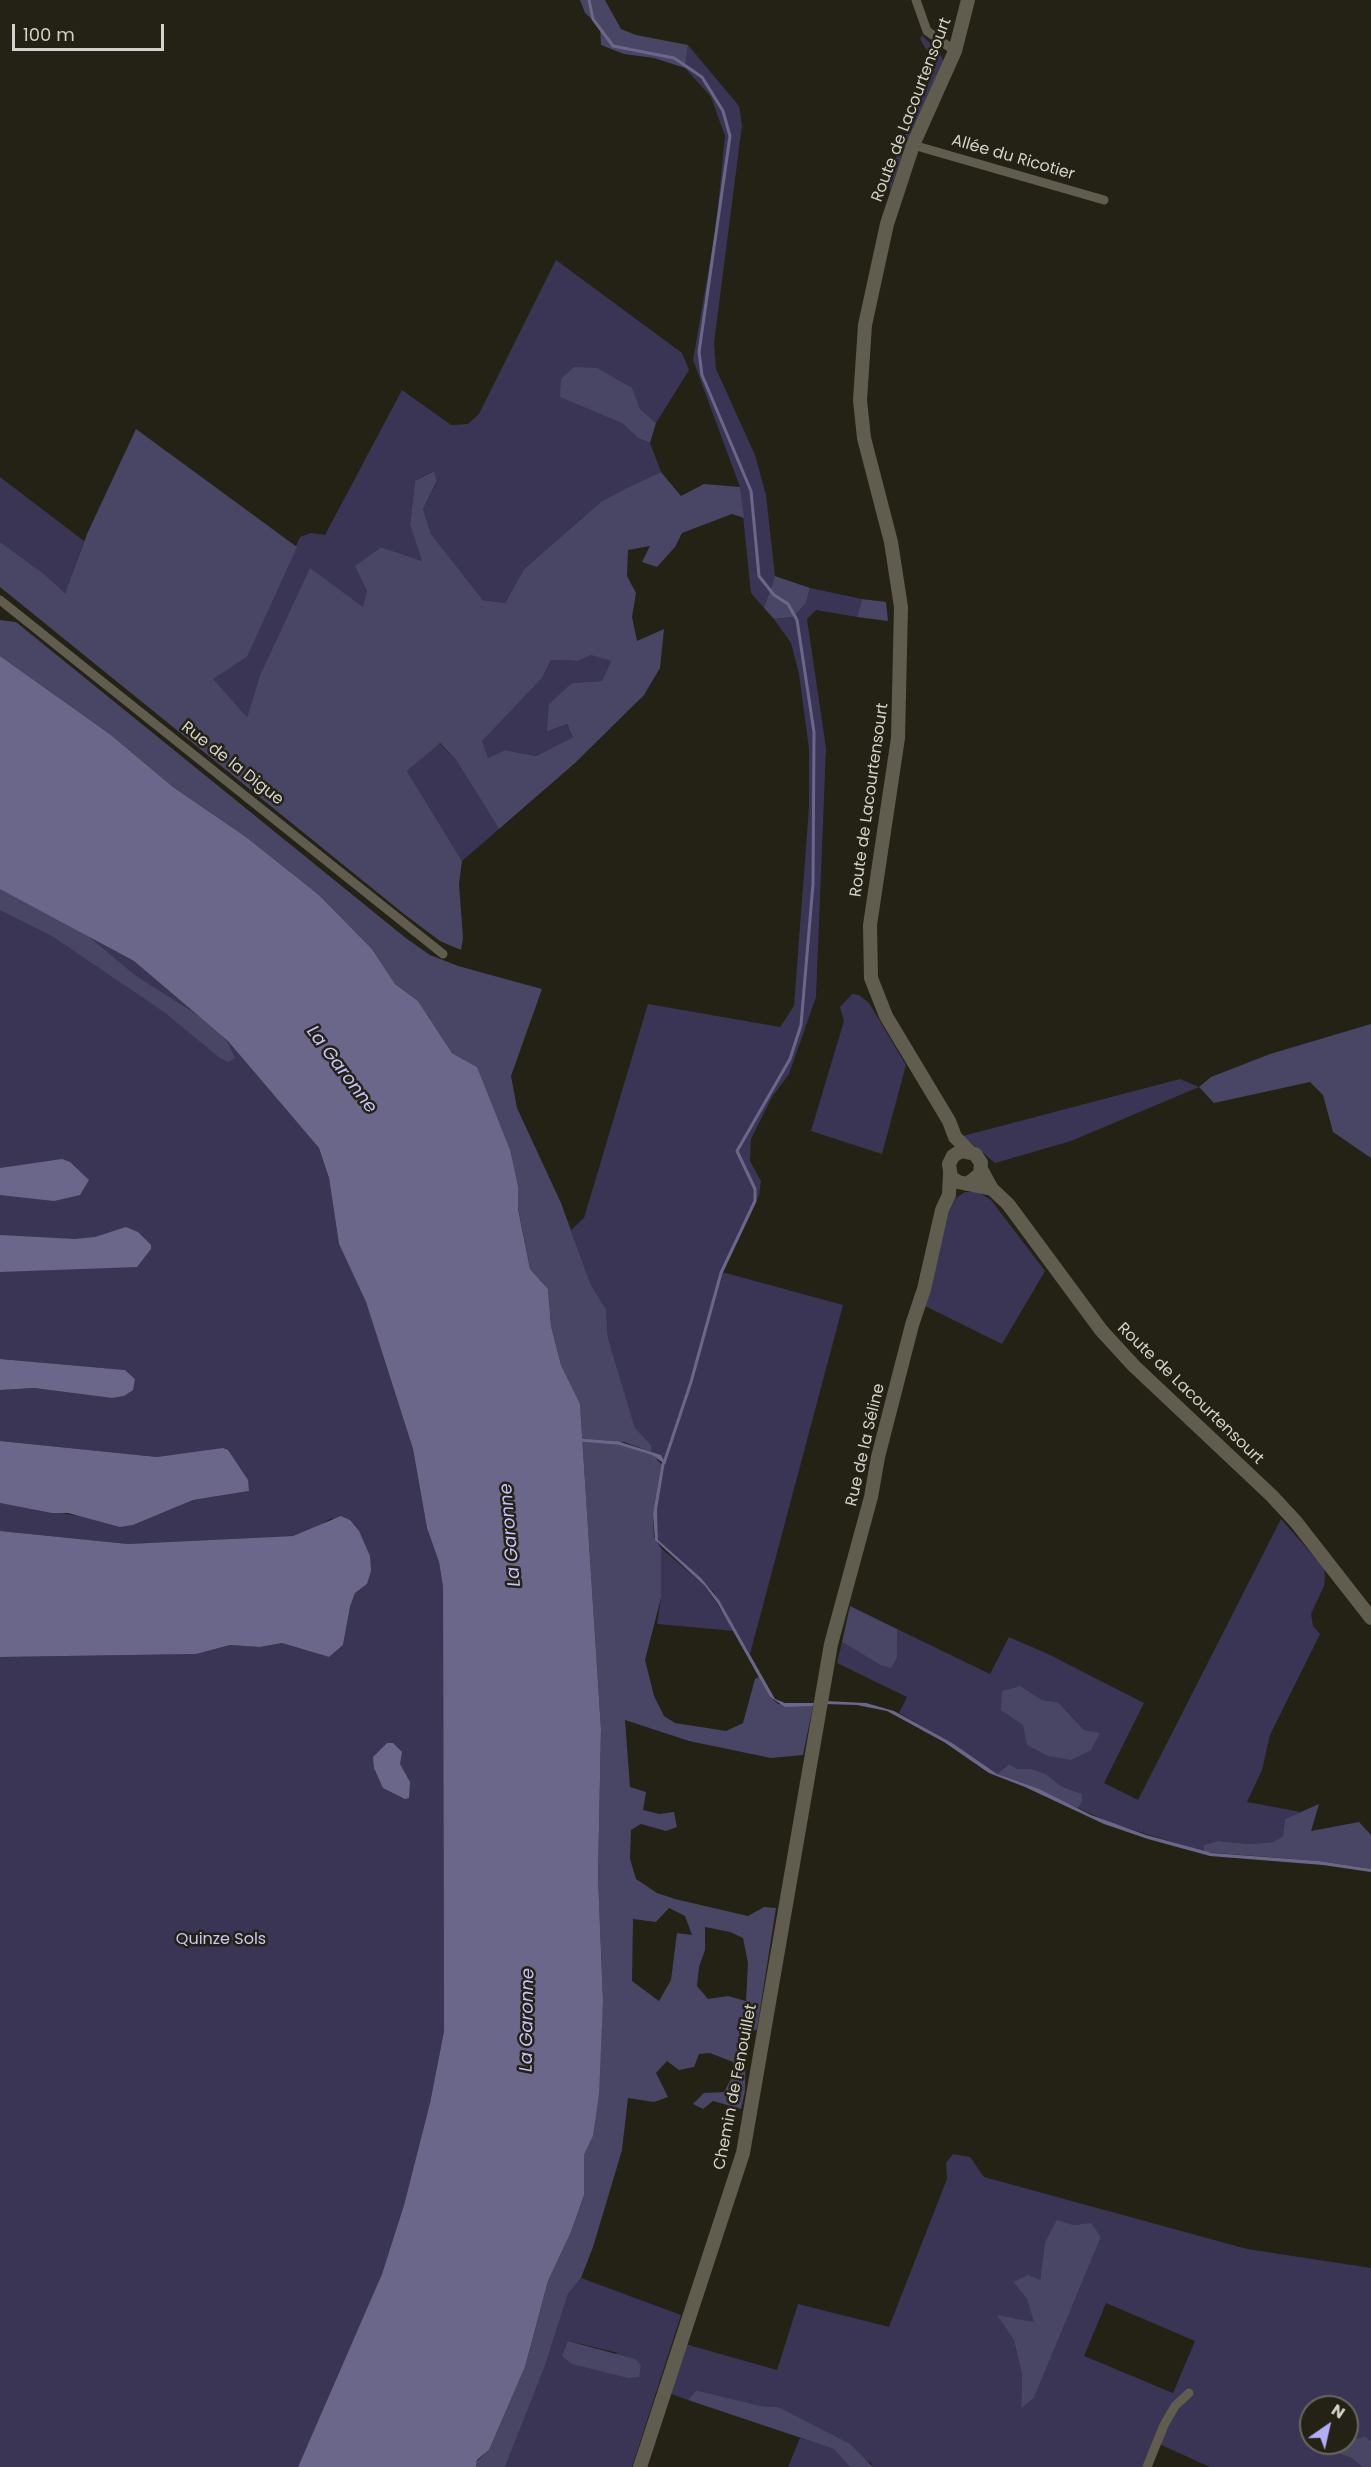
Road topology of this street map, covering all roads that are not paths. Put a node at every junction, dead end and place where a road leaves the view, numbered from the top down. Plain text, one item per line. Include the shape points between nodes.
1 (916, 0) edge
2 (968, 0) edge
3 (955, 51) junction
4 (913, 145) junction
5 (1104, 200) dead end
6 (0, 600) edge
7 (443, 954) dead end
8 (955, 1137) junction
9 (970, 1152) junction
10 (950, 1166) junction
11 (981, 1169) junction
12 (968, 1184) junction
13 (992, 1189) junction
14 (949, 1195) junction
15 (1371, 1618) edge
16 (819, 1703) joint
17 (1189, 2393) dead end
18 (640, 2467) edge
19 (1147, 2467) edge

1 - 3 street via 927,32
2 - 3 main road, Route de Lacourtensourt
3 - 4 main road, Route de Lacourtensourt
4 - 5 street, Allée du Ricotier
4 - 8 main road, Route de Lacourtensourt via 875,272 860,374 864,438 891,542 901,607 898,738 868,956 871,978 886,1016 944,1111
6 - 7 street, Rue de la Digue
8 - 9 main road, Route de Lacourtensourt
8 - 10 main road
9 - 10 main road via 957,1153
9 - 11 main road, Route de Lacourtensourt via 979,1158
10 - 12 main road via 954,1180
10 - 14 main road, Rue de la Séline
11 - 12 main road via 978,1178
11 - 13 main road, Route de Lacourtensourt
12 - 13 main road
12 - 14 main road
13 - 15 main road, Route de Lacourtensourt via 1008,1204 1101,1330 1272,1496
14 - 16 main road, Rue de la Séline via 878,1457 872,1497 839,1610
16 - 18 main road, Chemin de Fenouillet via 743,2153
17 - 19 street via 1175,2406 1164,2425

